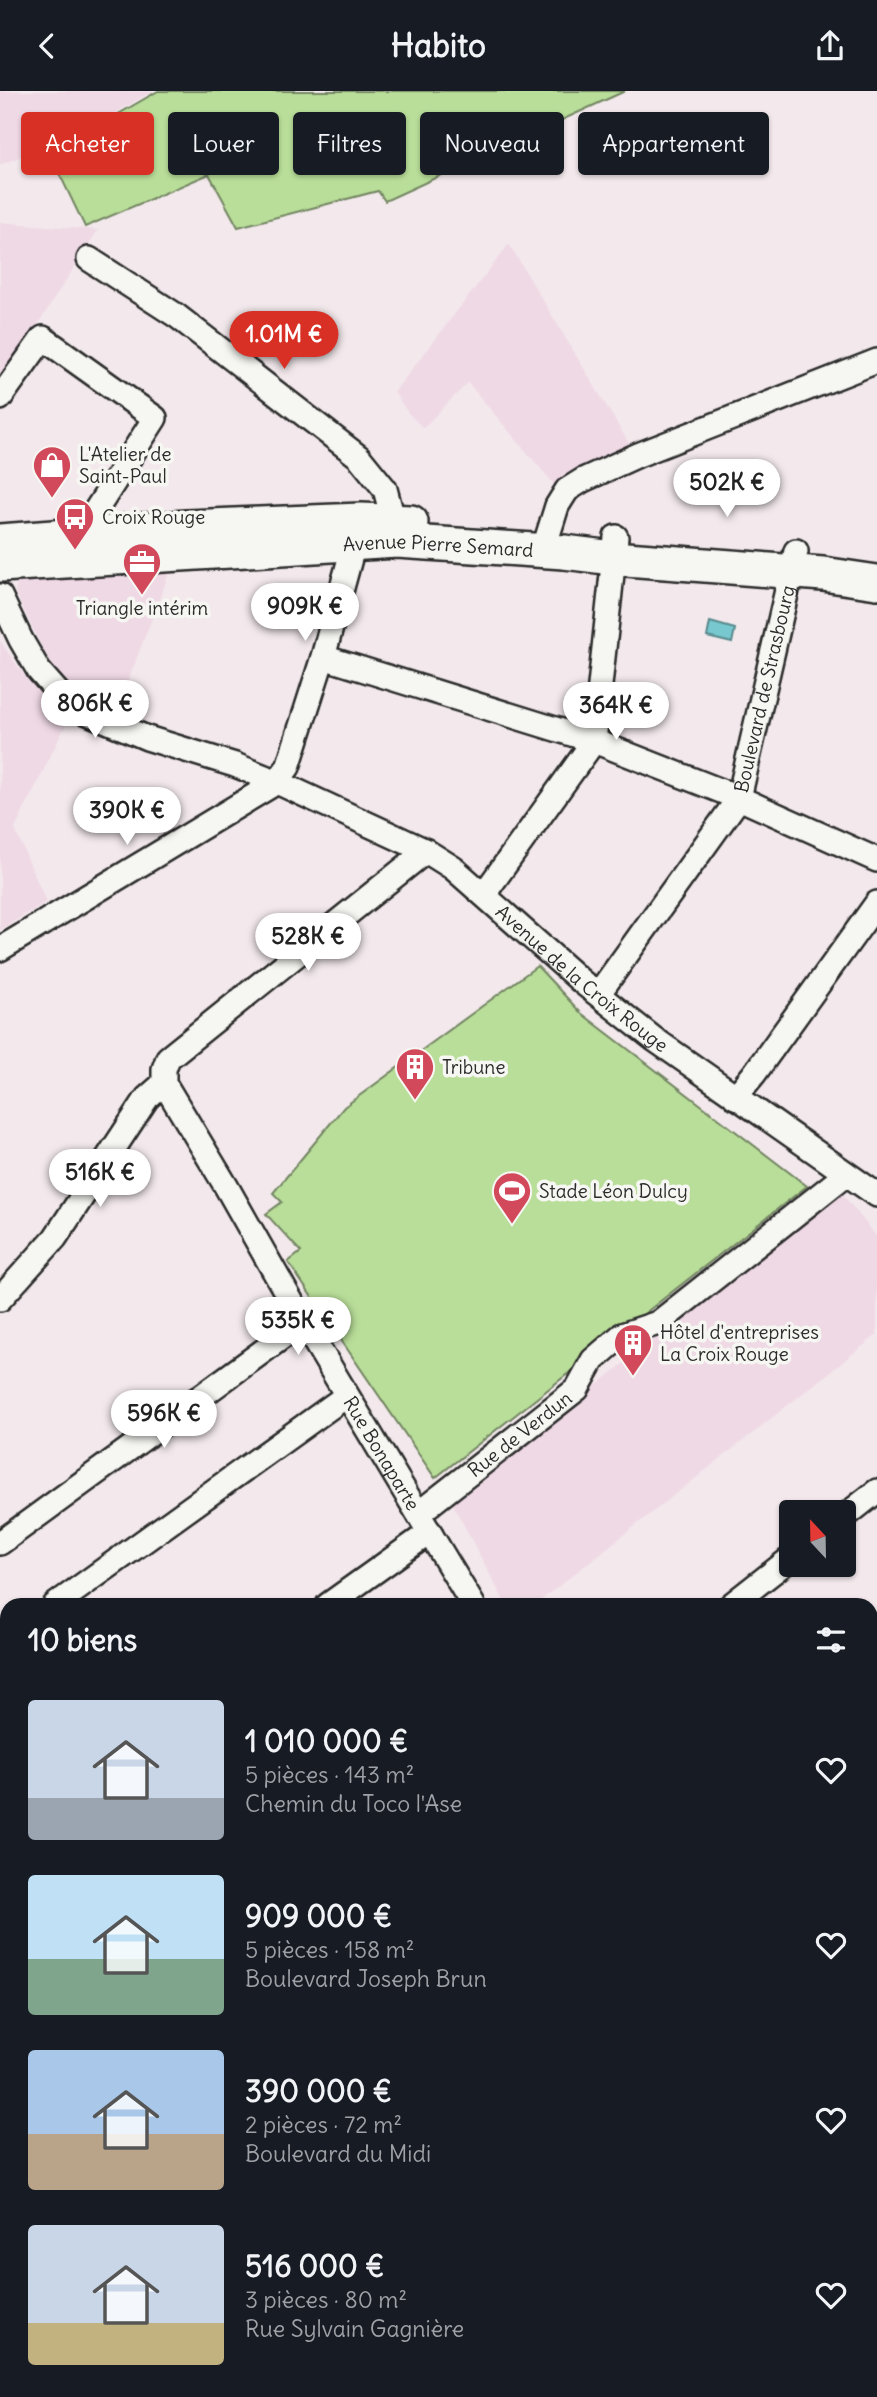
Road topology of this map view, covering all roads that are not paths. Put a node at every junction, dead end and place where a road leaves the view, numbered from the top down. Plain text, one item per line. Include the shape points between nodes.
1 (89, 258) dead end
2 (877, 361) edge
3 (0, 398) edge
4 (396, 531) junction
5 (357, 532) junction
6 (80, 535) junction
7 (0, 541) edge
8 (546, 541) junction
9 (615, 547) junction
10 (877, 559) edge
11 (794, 561) junction
12 (0, 565) edge
13 (877, 582) edge
14 (0, 596) edge
15 (323, 657) junction
16 (594, 741) junction
17 (276, 782) junction
18 (739, 798) junction
19 (426, 851) junction
20 (877, 860) edge
21 (484, 894) junction
22 (877, 903) edge
23 (0, 949) edge
24 (598, 993) junction
25 (164, 1083) junction
26 (735, 1097) junction
27 (845, 1175) junction
28 (877, 1195) edge
29 (0, 1299) edge
30 (303, 1322) junction
31 (346, 1396) junction
32 (877, 1491) edge
33 (856, 1508) edge
34 (425, 1523) junction
35 (0, 1543) edge
36 (779, 1567) edge
37 (65, 1598) edge
38 (336, 1598) edge
39 (469, 1598) edge
40 (740, 1598) edge

1 - 4 street via 177,316 359,457 386,489
2 - 8 street via 583,480 567,489
3 - 6 street via 43,338 155,418
4 - 5 main road, Avenue Pierre Semard
4 - 8 main road, Avenue Pierre Semard
5 - 6 main road, Avenue Pierre Semard via 186,527
5 - 12 main road, Avenue Pierre Semard
5 - 15 street
6 - 7 main road, Avenue Pierre Semard
8 - 9 main road, Avenue Pierre Semard
9 - 11 main road, Avenue Pierre Semard
9 - 16 street
10 - 11 main road, Avenue Pierre Semard
11 - 13 main road, Avenue Pierre Semard
11 - 18 street, Boulevard de Strasbourg
14 - 17 street, Avenue de la Croix Rouge via 39,671 69,705 147,738
15 - 16 street
15 - 17 street via 288,767
16 - 18 street
16 - 21 street
17 - 19 street, Avenue de la Croix Rouge
17 - 23 street
18 - 20 street
18 - 24 street, Boulevard de Strasbourg
19 - 21 street, Avenue de la Croix Rouge
19 - 25 street via 168,1058
21 - 24 street, Avenue de la Croix Rouge
22 - 26 street
24 - 26 street, Avenue de la Croix Rouge
25 - 29 street via 147,1098 55,1238
25 - 30 street, Rue Bonaparte
26 - 27 street, Avenue de la Croix Rouge
27 - 28 street, Avenue de la Croix Rouge
27 - 34 street, Rue de Verdun via 658,1323 621,1335 593,1360 577,1389
30 - 31 street, Rue Bonaparte
30 - 35 street
31 - 34 street, Rue Bonaparte
31 - 37 street
32 - 33 street
34 - 38 street, Rue de Verdun
34 - 39 street, Rue Bonaparte
36 - 40 street

